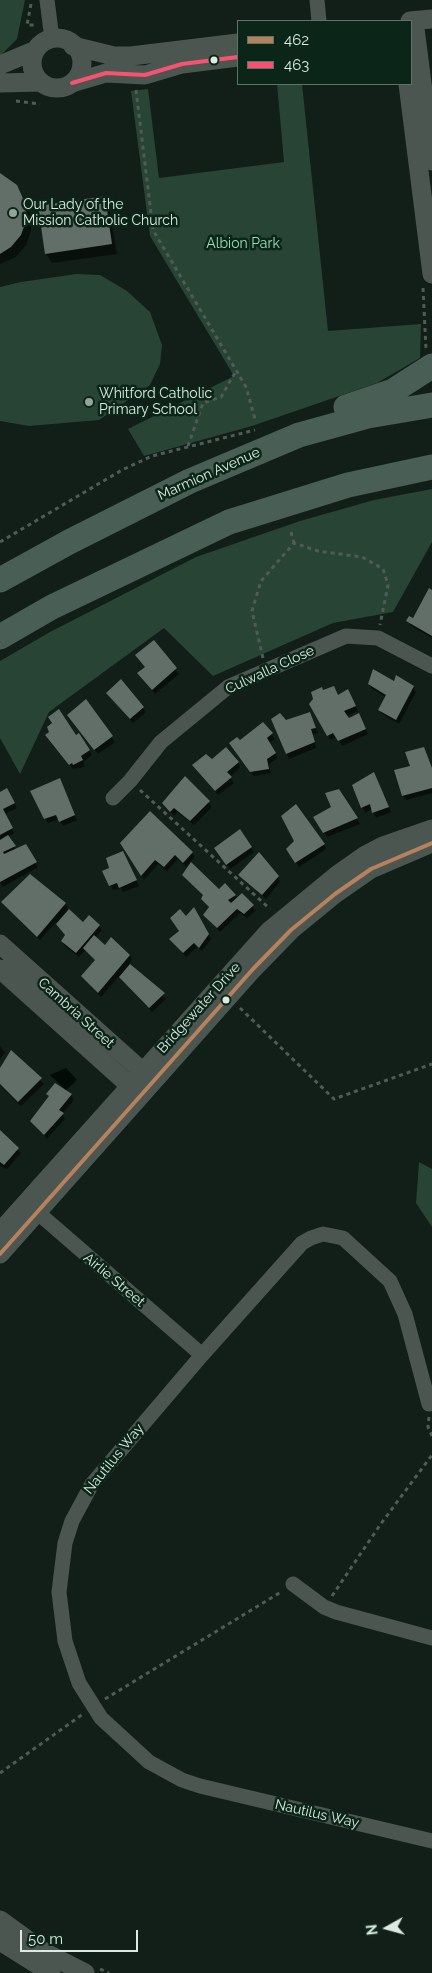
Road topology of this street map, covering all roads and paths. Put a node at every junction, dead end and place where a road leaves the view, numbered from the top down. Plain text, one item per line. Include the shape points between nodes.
1 (47, 0) edge
2 (317, 0) edge
3 (320, 20) edge
4 (419, 27) edge
5 (52, 39) junction
6 (237, 44) edge
7 (74, 46) junction
8 (36, 50) junction
9 (237, 57) edge
10 (0, 65) edge
11 (134, 76) junction
12 (40, 82) junction
13 (0, 83) edge
14 (72, 83) junction
15 (408, 85) edge
16 (11, 100) dead end
17 (40, 104) dead end
18 (432, 161) edge
19 (432, 274) edge
20 (432, 366) edge
21 (236, 370) junction
22 (432, 406) edge
23 (255, 419) dead end
24 (262, 428) dead end
25 (299, 435) junction
26 (188, 446) junction
27 (432, 467) edge
28 (291, 532) dead end
29 (0, 542) edge
30 (294, 543) junction
31 (0, 580) edge
32 (10, 631) edge
33 (378, 638) junction
34 (0, 655) edge
35 (432, 666) edge
36 (267, 669) junction
37 (130, 781) junction
38 (113, 798) dead end
39 (432, 829) edge
40 (432, 843) edge
41 (281, 920) junction
42 (0, 944) edge
43 (0, 969) edge
44 (228, 998) junction
45 (432, 1064) edge
46 (142, 1083) junction
47 (33, 1209) junction
48 (0, 1232) edge
49 (0, 1254) edge
50 (202, 1355) junction
51 (429, 1404) dead end
52 (432, 1455) edge
53 (293, 1584) joint
54 (324, 1607) junction
55 (432, 1638) edge
56 (93, 1707) junction
57 (0, 1773) edge
58 (432, 1841) edge
59 (0, 1920) edge
60 (0, 1941) edge
61 (51, 1973) edge
62 (85, 1973) edge

1 - 5 street
2 - 3 street
4 - 18 street
5 - 7 street via 66,40
5 - 8 street
6 - 7 street via 131,56 114,56
7 - 14 street via 81,62 79,74
8 - 10 street
8 - 12 street via 33,69
9 - 11 street via 182,64
11 - 14 street via 106,74
11 - 21 path via 153,230
12 - 13 street
12 - 14 street via 56,88
15 - 19 street
16 - 17 path
20 - 25 highway via 394,391 306,419
21 - 23 path via 246,388
21 - 26 path via 221,397 204,403
22 - 25 highway, Marmion Avenue via 368,416
24 - 26 path
25 - 31 highway, Marmion Avenue via 190,481
26 - 29 path via 152,456 122,470
27 - 32 highway via 348,485 229,522 52,607
28 - 30 path
30 - 33 path via 362,556 383,569 388,585
30 - 36 path via 261,581 252,612
32 - 34 highway via 13,648
33 - 35 street, Culwalla Close
33 - 36 street, Culwalla Close via 346,636
36 - 37 street, Culwalla Close via 228,687 161,742
37 - 38 street, Culwalla Close
37 - 41 path
39 - 41 street, Bridgewater Drive via 364,856
40 - 44 street, Bridgewater Drive via 372,868 335,894 291,930
41 - 46 street, Bridgewater Drive via 253,947
42 - 46 street, Cambria Street
43 - 46 street, Cambria Street
44 - 45 path via 334,1099
44 - 46 street, Bridgewater Drive
46 - 47 street, Bridgewater Drive
47 - 48 street, Bridgewater Drive
47 - 49 street, Bridgewater Drive
47 - 50 street, Airlie Street
50 - 51 street, Nautilus Way via 302,1243 333,1234 343,1238 396,1290
50 - 56 street, Nautilus Way via 92,1484 72,1521 65,1543 59,1592 65,1641 71,1664
52 - 54 path
53 - 54 street
53 - 56 path
54 - 55 street
56 - 57 path
56 - 58 street, Nautilus Way via 135,1752 182,1780
59 - 62 street via 44,1952
60 - 61 street

